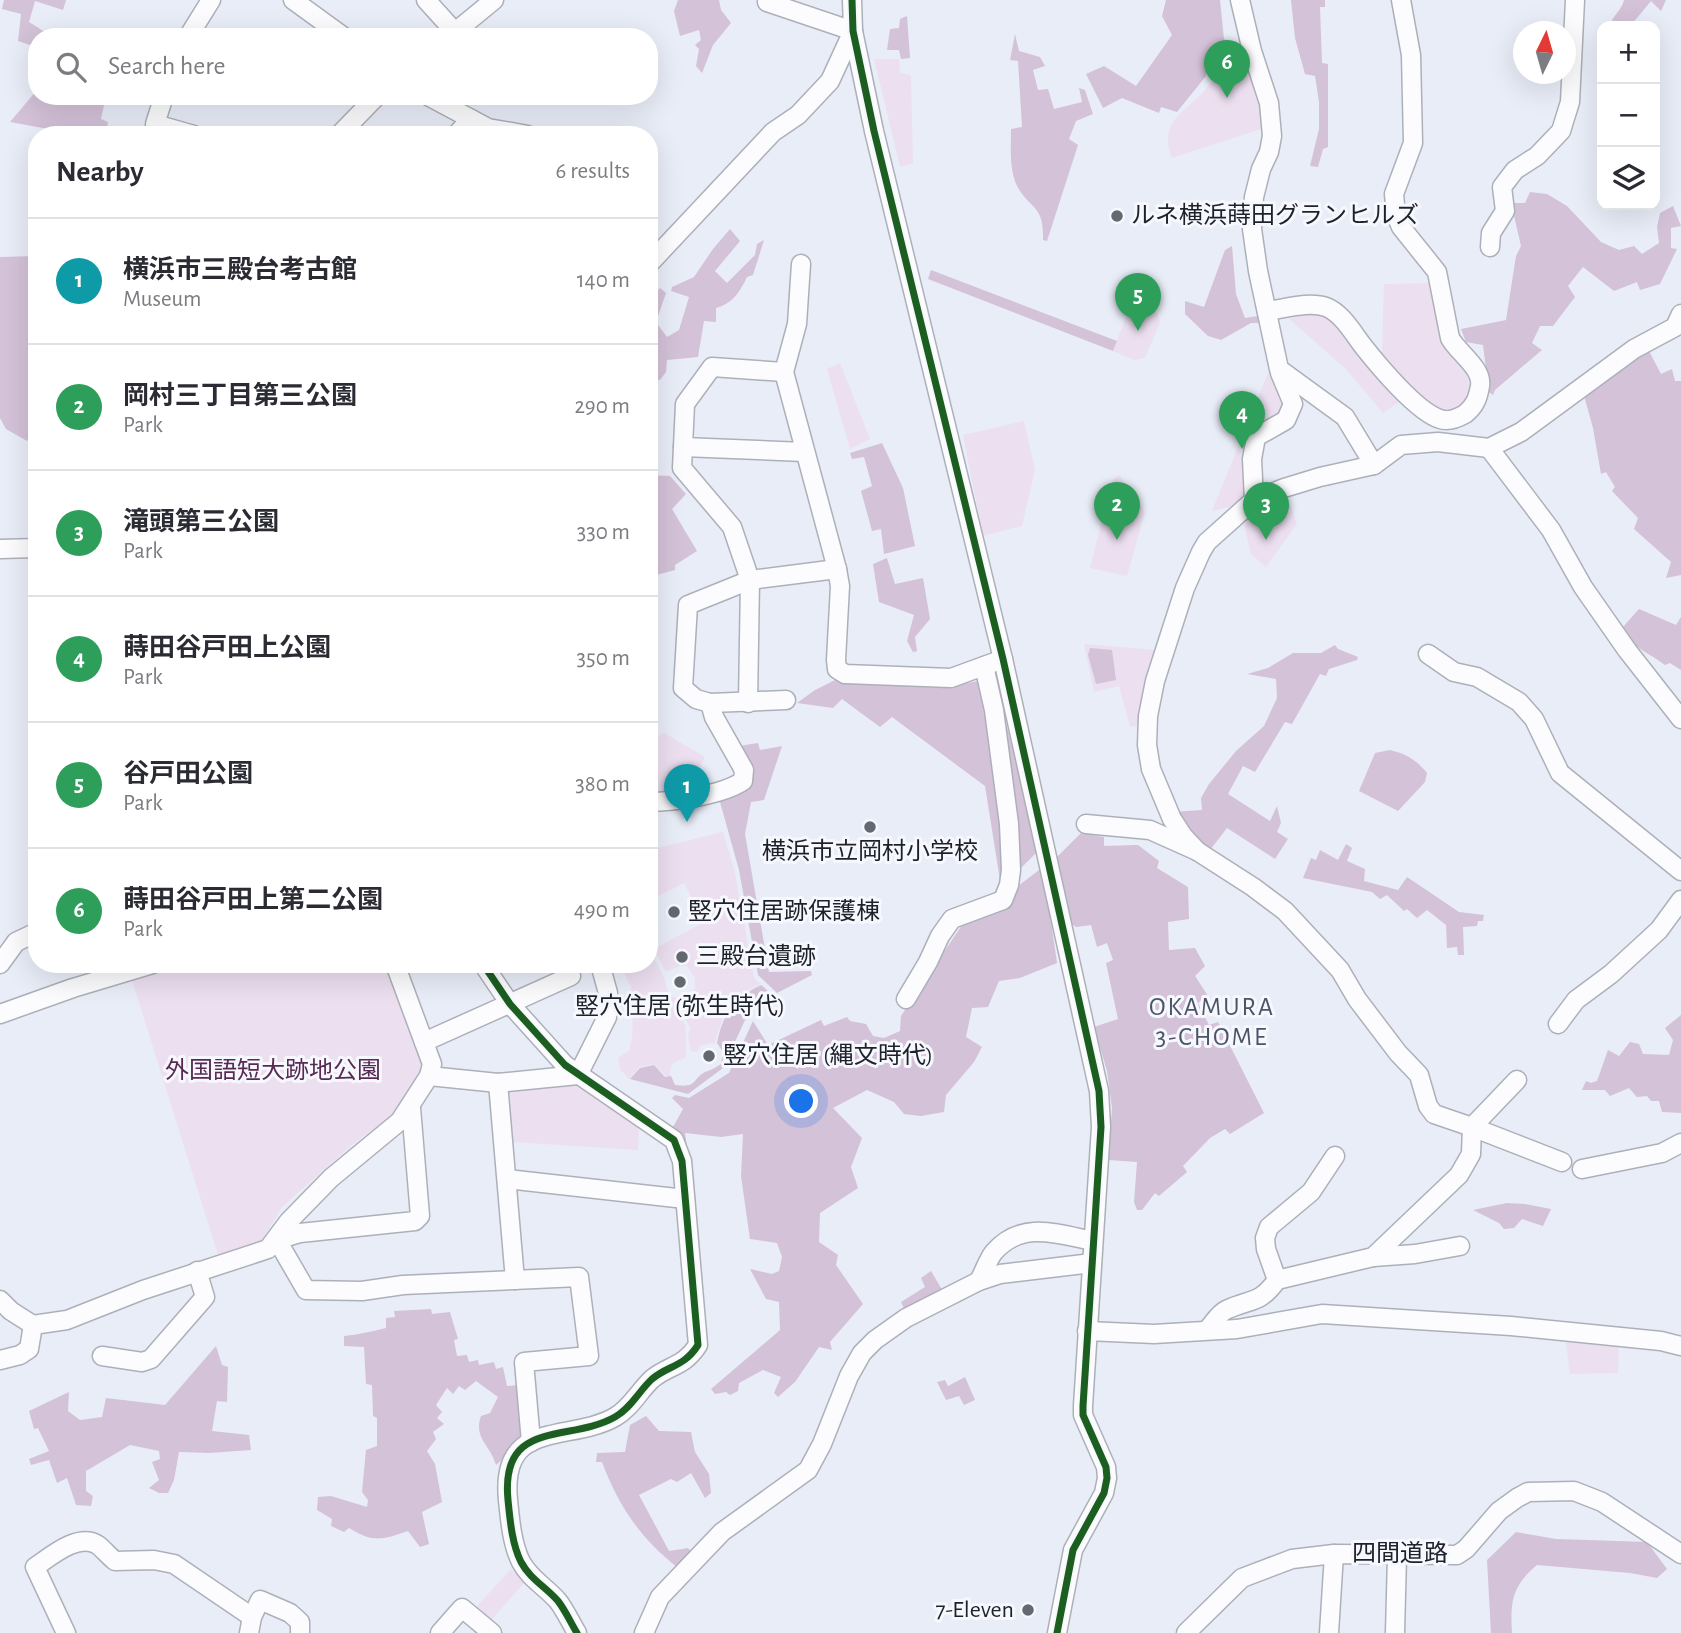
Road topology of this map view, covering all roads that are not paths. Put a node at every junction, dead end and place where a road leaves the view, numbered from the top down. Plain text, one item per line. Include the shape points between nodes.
1 (211, 0) edge
2 (293, 0) edge
3 (426, 0) edge
4 (494, 0) edge
5 (852, 0) edge
6 (1240, 0) edge
7 (1401, 0) edge
8 (1576, 0) edge
9 (767, 2) edge
10 (193, 28) edge
11 (332, 28) edge
12 (447, 28) edge
13 (459, 28) edge
14 (853, 31) junction
15 (161, 105) edge
16 (368, 105) edge
17 (445, 105) edge
18 (471, 119) junction
19 (162, 126) edge
20 (348, 126) edge
21 (464, 126) edge
22 (484, 126) edge
23 (1490, 247) dead end
24 (658, 254) edge
25 (801, 264) dead end
26 (1267, 311) junction
27 (1681, 314) edge
28 (1279, 369) junction
29 (784, 372) junction
30 (683, 447) junction
31 (1489, 448) junction
32 (804, 452) junction
33 (1374, 465) junction
34 (1254, 500) junction
35 (0, 548) edge
36 (28, 548) edge
37 (837, 569) junction
38 (751, 580) junction
39 (1428, 654) dead end
40 (1003, 659) junction
41 (984, 666) junction
42 (786, 701) dead end
43 (710, 703) junction
44 (748, 703) junction
45 (1681, 719) edge
46 (658, 801) edge
47 (1086, 824) dead end
48 (1197, 851) junction
49 (1681, 871) edge
50 (1681, 900) edge
51 (28, 937) edge
52 (1, 959) edge
53 (125, 973) edge
54 (397, 973) edge
55 (490, 973) edge
56 (602, 973) edge
57 (571, 976) dead end
58 (1558, 995) dead end
59 (906, 999) dead end
60 (1576, 1000) junction
61 (510, 1004) junction
62 (0, 1014) edge
63 (1558, 1024) dead end
64 (424, 1042) junction
65 (578, 1075) junction
66 (429, 1076) junction
67 (1517, 1080) dead end
68 (498, 1083) junction
69 (411, 1108) junction
70 (1472, 1127) junction
71 (1681, 1143) edge
72 (1335, 1156) dead end
73 (1563, 1162) dead end
74 (1582, 1169) dead end
75 (507, 1179) junction
76 (685, 1199) junction
77 (276, 1240) junction
78 (1093, 1241) junction
79 (1461, 1246) dead end
80 (1373, 1257) junction
81 (1092, 1263) junction
82 (197, 1271) junction
83 (515, 1280) junction
84 (1277, 1280) junction
85 (979, 1281) junction
86 (0, 1300) edge
87 (33, 1325) junction
88 (1207, 1330) junction
89 (1087, 1331) junction
90 (1681, 1346) edge
91 (102, 1356) dead end
92 (0, 1360) edge
93 (531, 1442) junction
94 (1334, 1554) junction
95 (1681, 1554) edge
96 (1397, 1556) junction
97 (251, 1625) edge
98 (66, 1633) edge
99 (300, 1633) edge
100 (440, 1633) edge
101 (492, 1633) edge
102 (577, 1633) edge
103 (644, 1633) edge
104 (1057, 1633) edge
105 (1186, 1633) edge
106 (1329, 1633) edge
107 (1395, 1633) edge

1 - 10 street
2 - 11 street
3 - 12 street
4 - 13 street
5 - 14 street
6 - 26 street via 1269,103 1272,136 1254,197 1252,229
7 - 26 street via 1411,55 1413,143 1394,194 1396,215 1439,277 1450,338 1481,382 1477,398 1458,419 1441,420 1422,409 1326,307
8 - 23 street via 1570,102 1561,131 1502,187 1505,211 1491,233
9 - 14 street
14 - 24 street via 830,81 798,116 772,132
14 - 40 street
15 - 19 street via 155,124
16 - 20 street
17 - 18 street
18 - 21 street
18 - 22 street
25 - 29 street via 797,324
26 - 28 street
27 - 31 street via 1675,327 1634,349 1521,432
28 - 33 street via 1345,417
28 - 34 street via 1293,404 1286,420 1256,438
29 - 30 street via 712,367 685,404
29 - 32 street
30 - 32 street
30 - 38 street via 682,468 732,527
31 - 33 street via 1438,442 1401,445
31 - 45 street via 1551,530 1627,650
32 - 37 street
33 - 34 street via 1320,477
34 - 48 street via 1201,552 1168,637 1148,716 1151,769 1172,819
35 - 36 street
37 - 38 street
37 - 41 street via 837,669 845,674 951,678
38 - 43 street via 688,605 683,688
38 - 44 street
39 - 49 street via 1454,673 1477,677 1520,702 1534,719 1560,773
40 - 41 street
40 - 78 street via 1099,1091
41 - 59 street via 1006,796 1009,885 1003,900 952,919
42 - 44 street
43 - 44 street
43 - 46 street via 744,769 743,781 727,790
47 - 48 street via 1150,830
48 - 70 street via 1285,911 1340,970 1357,999 1419,1075 1434,1114
50 - 60 street via 1659,930
51 - 52 street
53 - 62 street
54 - 64 street
55 - 61 street
56 - 65 street via 607,1017
57 - 61 street
58 - 60 street
60 - 63 street
61 - 64 street
61 - 65 street
64 - 66 street via 432,1064
65 - 68 street
65 - 76 street via 674,1140 682,1161
66 - 68 street
66 - 69 street
67 - 70 street
68 - 75 street
69 - 77 street via 331,1178
69 - 77 street via 420,1216 415,1222 300,1233
70 - 73 street
70 - 80 street via 1471,1154 1459,1175
71 - 74 street via 1662,1153
72 - 84 street via 1311,1192 1269,1227 1266,1249
75 - 76 street
75 - 83 street
76 - 93 street via 698,1345 691,1356 653,1379 615,1417
77 - 82 street via 268,1249
77 - 83 street via 306,1290 362,1291
78 - 81 street
78 - 85 street via 1030,1230 994,1252
79 - 80 street
80 - 84 street
81 - 85 street via 1000,1274
81 - 89 street
82 - 87 street via 67,1320
82 - 91 street via 205,1297 152,1359 142,1362
83 - 93 street via 579,1277 588,1338 589,1356 524,1362
84 - 88 street via 1266,1295 1227,1310
85 - 103 street via 906,1318 862,1353 808,1470 722,1532 660,1597
86 - 87 street
87 - 92 street via 29,1349
88 - 89 street via 1154,1334
88 - 90 street via 1322,1314 1511,1326
89 - 104 street via 1083,1415 1107,1478 1104,1493 1073,1550
93 - 102 street via 508,1471 511,1528 521,1561 558,1601
94 - 96 street, 四間道路
94 - 105 street, 四間道路 via 1292,1559 1242,1578
94 - 106 street
95 - 96 street, 四間道路 via 1602,1502 1574,1491 1528,1492 1517,1498 1457,1555
96 - 107 street
97 - 98 street via 174,1564 116,1561 89,1542 70,1544 35,1567
97 - 99 street via 260,1600 290,1613 300,1622
100 - 101 street via 463,1608

